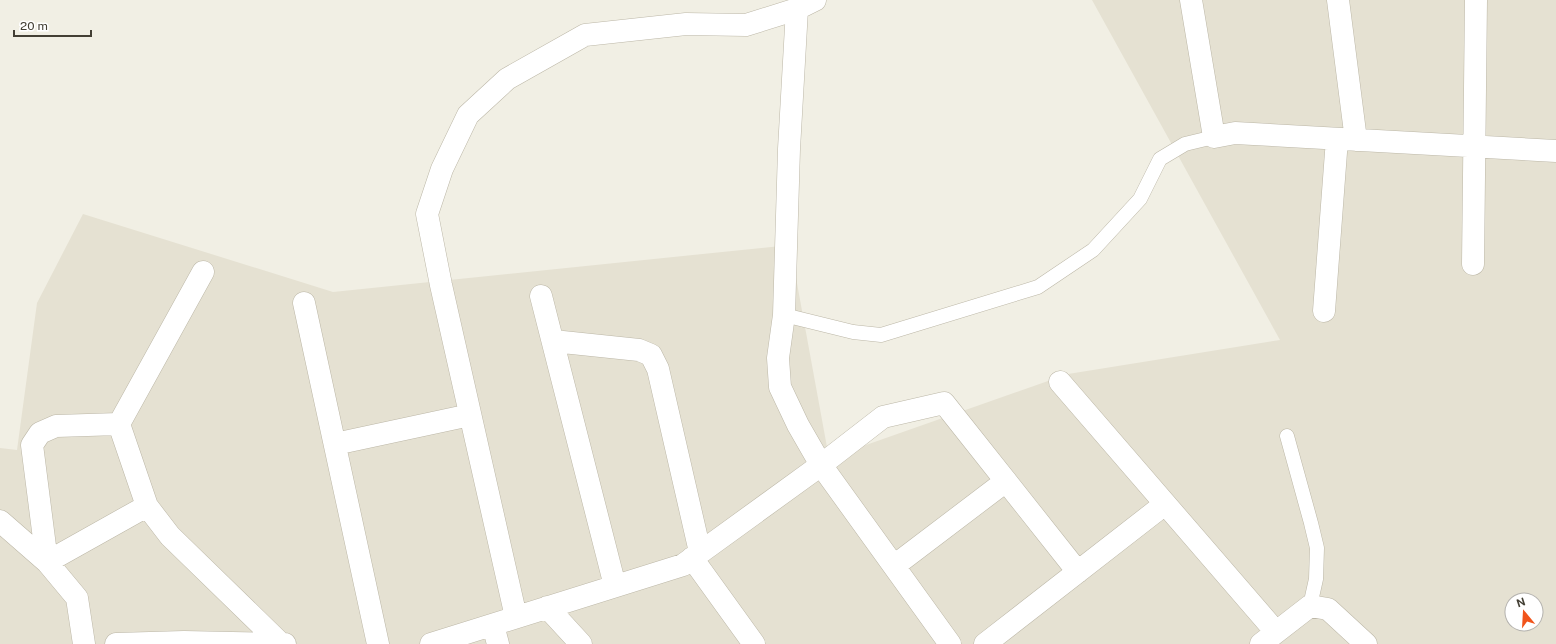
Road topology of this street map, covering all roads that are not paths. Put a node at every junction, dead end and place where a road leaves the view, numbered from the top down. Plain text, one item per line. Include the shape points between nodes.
1 (1191, 0) edge
2 (1338, 0) edge
3 (1476, 0) edge
4 (806, 5) edge
5 (1214, 137) junction
6 (1347, 140) junction
7 (1475, 147) junction
8 (1556, 151) edge
9 (1473, 264) dead end
10 (203, 272) dead end
11 (541, 296) dead end
12 (304, 303) dead end
13 (1324, 312) dead end
14 (784, 315) junction
15 (553, 341) junction
16 (1060, 382) dead end
17 (470, 415) junction
18 (119, 424) junction
19 (1287, 436) dead end
20 (335, 444) junction
21 (821, 465) junction
22 (1006, 481) junction
23 (1165, 504) junction
24 (147, 506) junction
25 (0, 521) edge
26 (696, 555) junction
27 (47, 562) junction
28 (894, 566) junction
29 (1078, 572) junction
30 (615, 586) junction
31 (1310, 606) junction
32 (548, 607) junction
33 (516, 617) junction
34 (495, 634) edge
35 (1268, 638) edge
36 (184, 643) edge
37 (84, 644) edge
38 (116, 644) edge
39 (282, 644) edge
40 (378, 644) edge
41 (431, 644) edge
42 (581, 644) edge
43 (754, 644) edge
44 (950, 644) edge
45 (984, 644) edge
46 (1366, 644) edge

1 - 5 street
2 - 6 street
3 - 7 street
4 - 14 street via 789,149
4 - 17 street via 746,25 686,24 585,35 507,79 468,115 442,169 427,214
5 - 6 street via 1235,133
5 - 14 lane via 1185,144 1160,158 1140,199 1094,250 1038,287 881,335 853,332
6 - 7 street
6 - 13 street
7 - 8 street
7 - 9 street
10 - 18 street
11 - 15 street
12 - 20 street
14 - 21 street via 778,358 780,387
15 - 26 street via 639,350 651,355 658,369
15 - 30 street
16 - 23 street
17 - 20 street
17 - 33 street
18 - 24 street
18 - 27 street via 56,426 40,433 32,445
19 - 31 lane via 1317,548 1316,579
20 - 40 street
21 - 22 street via 883,418 944,402
21 - 26 street
21 - 28 street
22 - 28 street
22 - 29 street
23 - 29 street
23 - 35 street
24 - 27 street
24 - 39 street via 170,536
25 - 27 street
26 - 30 street via 683,565
26 - 43 street
27 - 37 street via 77,598
28 - 44 street
29 - 45 street
30 - 32 street
31 - 35 street
31 - 46 street via 1328,609
32 - 33 street
32 - 42 street
33 - 34 street
34 - 41 street
36 - 38 street
36 - 39 street

